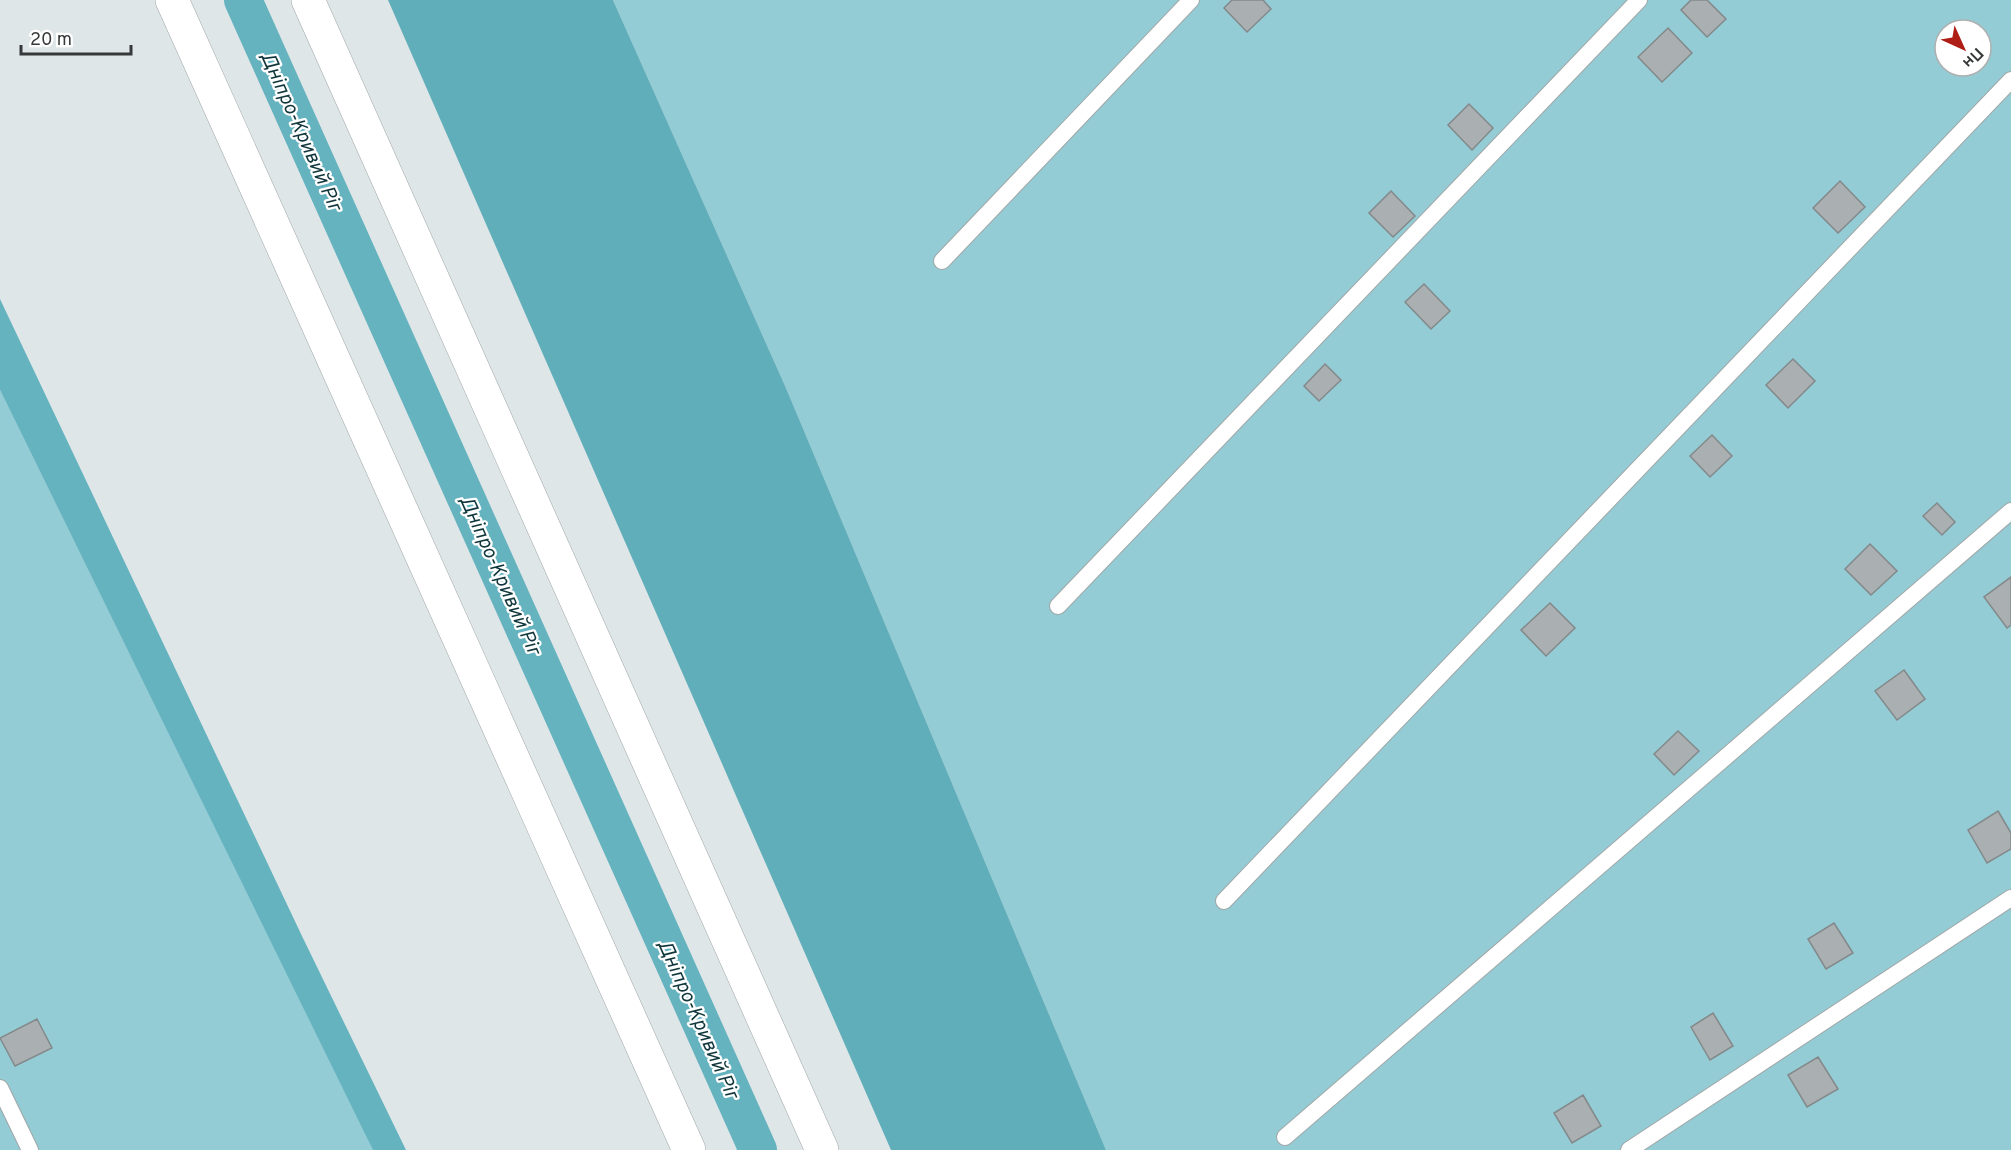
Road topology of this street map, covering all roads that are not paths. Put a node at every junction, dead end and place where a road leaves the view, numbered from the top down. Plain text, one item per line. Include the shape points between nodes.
1 (172, 0) edge
2 (308, 0) edge
3 (1191, 0) edge
4 (1639, 0) edge
5 (2011, 80) edge
6 (942, 261) dead end
7 (2011, 511) edge
8 (1058, 606) dead end
9 (2011, 898) edge
10 (1224, 901) dead end
11 (0, 1088) edge
12 (1285, 1137) dead end
13 (30, 1150) edge
14 (689, 1150) edge
15 (822, 1150) edge
16 (1629, 1150) edge

1 - 14 street
2 - 15 street
3 - 6 lane
4 - 8 lane
5 - 10 lane
7 - 12 lane
9 - 16 lane
11 - 13 lane

